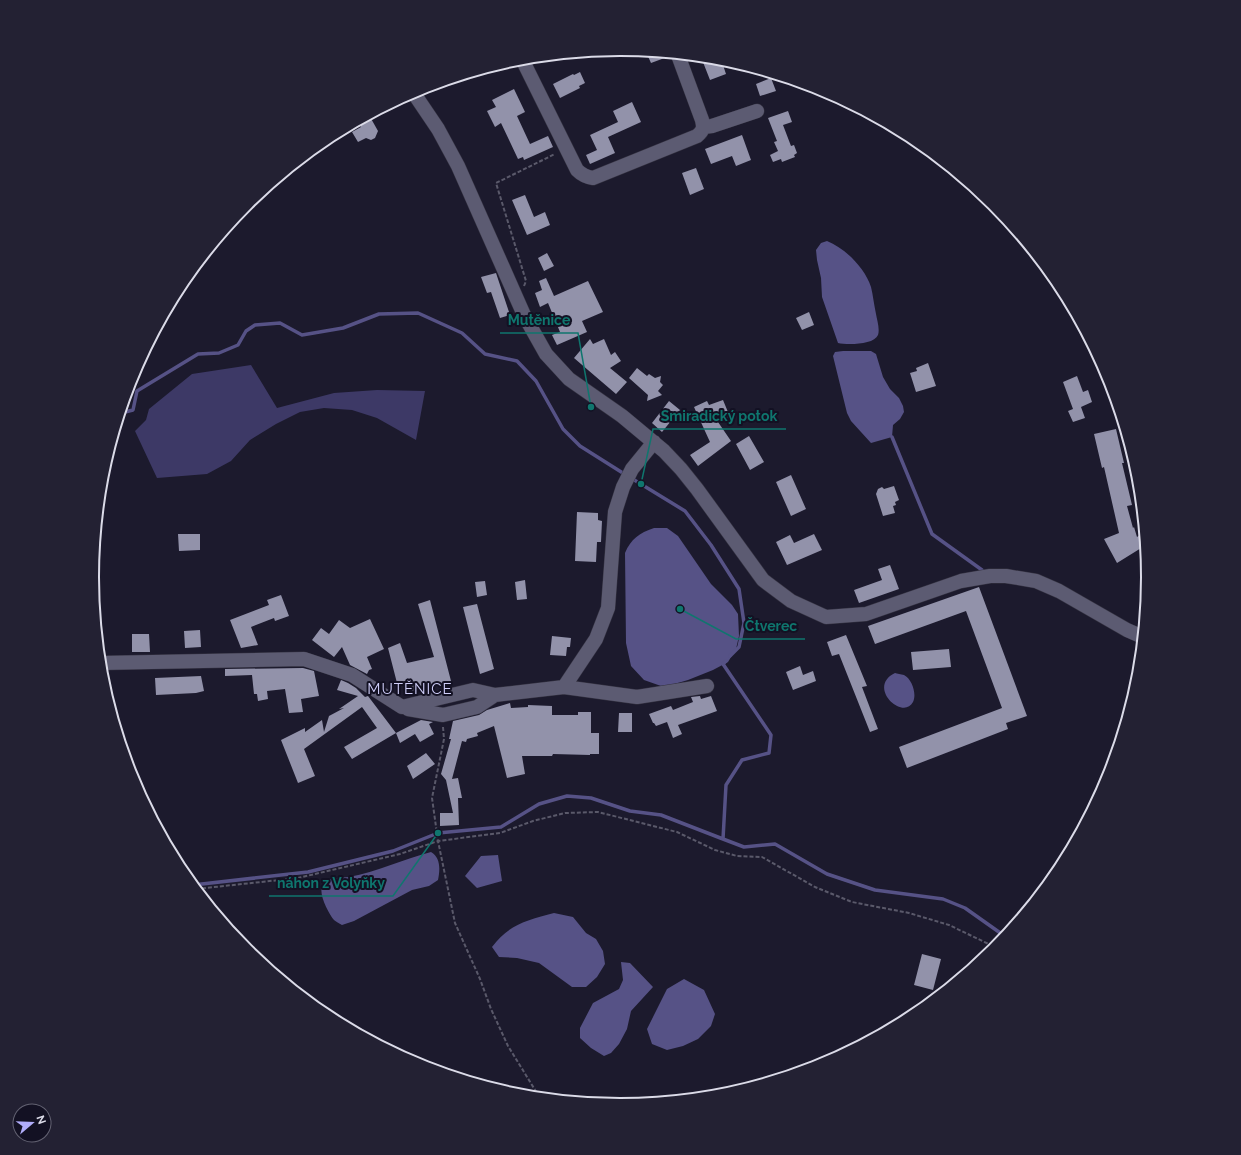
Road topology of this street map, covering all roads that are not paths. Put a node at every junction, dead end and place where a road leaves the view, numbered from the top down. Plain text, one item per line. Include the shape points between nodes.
1 (680, 59) edge
2 (525, 65) edge
3 (417, 98) edge
4 (757, 111) dead end
5 (704, 127) junction
6 (654, 442) junction
7 (1139, 635) edge
8 (106, 663) edge
9 (707, 686) dead end
10 (564, 687) junction
11 (495, 695) junction
12 (402, 708) junction

1 - 5 street
2 - 5 street via 580,174 586,177 593,178 697,136
3 - 6 street via 458,166 524,315 546,354 569,379
4 - 5 street
6 - 7 street via 681,469 763,580 792,601 826,617 866,614 961,581 1006,576 1036,581 1059,591
6 - 10 street via 632,469 614,512 608,608 596,640
8 - 12 street via 304,659 352,675
9 - 10 street via 637,697
10 - 11 street
11 - 12 street via 473,690
11 - 12 street via 477,708 443,715

